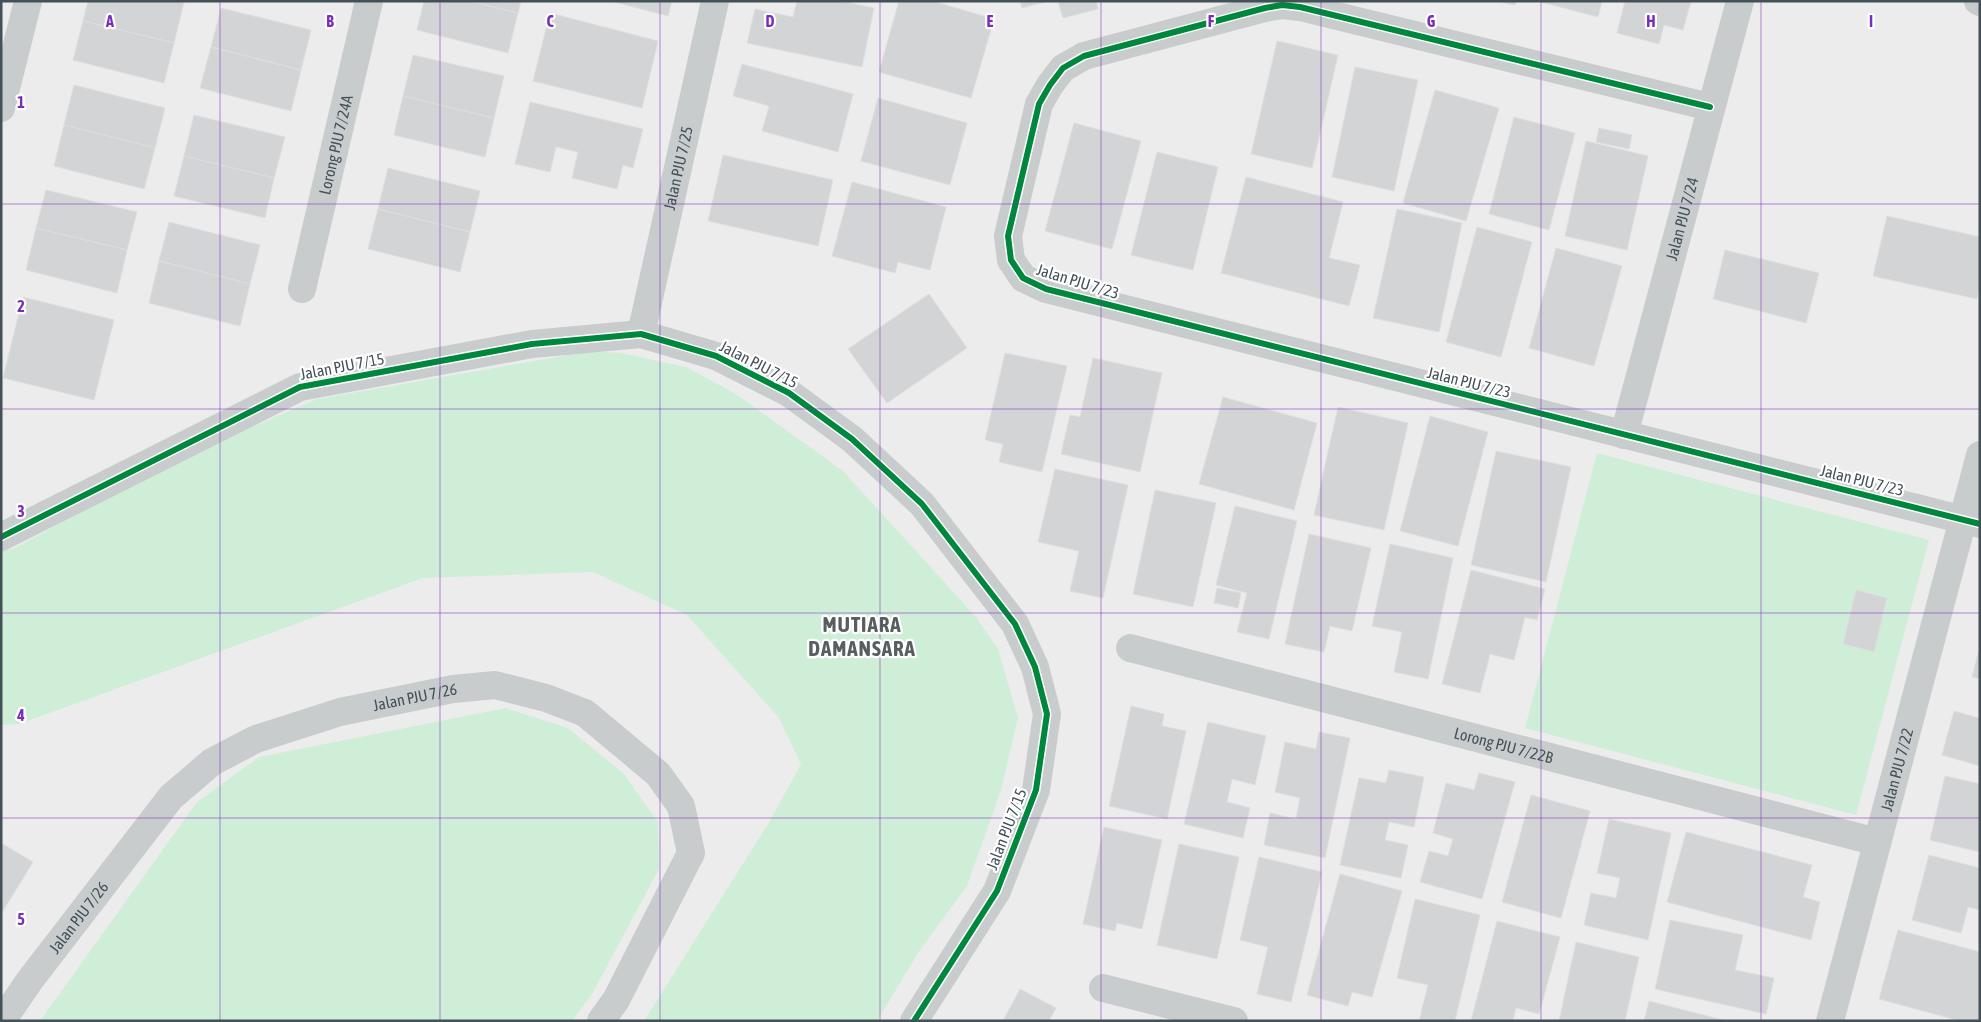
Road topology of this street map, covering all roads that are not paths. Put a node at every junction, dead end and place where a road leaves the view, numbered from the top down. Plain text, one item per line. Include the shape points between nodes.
1 (28, 1) edge
2 (369, 1) edge
3 (715, 1) edge
4 (1740, 1) edge
5 (1710, 107) junction
6 (1, 108) edge
7 (302, 289) dead end
8 (641, 334) junction
9 (1624, 435) junction
10 (1980, 455) edge
11 (1971, 522) edge
12 (1, 537) edge
13 (1130, 648) dead end
14 (1877, 842) junction
15 (1103, 988) dead end
16 (2, 1021) edge
17 (600, 1021) edge
18 (914, 1021) edge
19 (1234, 1021) edge
20 (1830, 1021) edge

1 - 6 street
2 - 7 street, Lorong PJU 7/24A
3 - 8 street, Jalan PJU 7/25
4 - 5 street, Jalan PJU 7/24
5 - 9 street, Jalan PJU 7/24
5 - 9 street, Jalan PJU 7/23 via 1282,5 1084,56 1063,68 1039,104 1008,236 1011,260 1023,278 1046,289 1141,314
8 - 12 street, Jalan PJU 7/15 via 532,344 300,387
8 - 18 street, Jalan PJU 7/15 via 716,356 789,393 852,440 922,504 1015,624 1036,667 1047,714 1036,790 997,891
9 - 11 street, Jalan PJU 7/23
10 - 11 street, Jalan PJU 7/22
11 - 14 street, Jalan PJU 7/22
13 - 14 street, Lorong PJU 7/22B
14 - 20 street, Jalan PJU 7/22
15 - 19 street
16 - 17 street, Jalan PJU 7/26 via 171,797 212,762 256,739 340,712 453,689 495,685 546,698 585,713 658,774 681,806 691,854 616,1000

